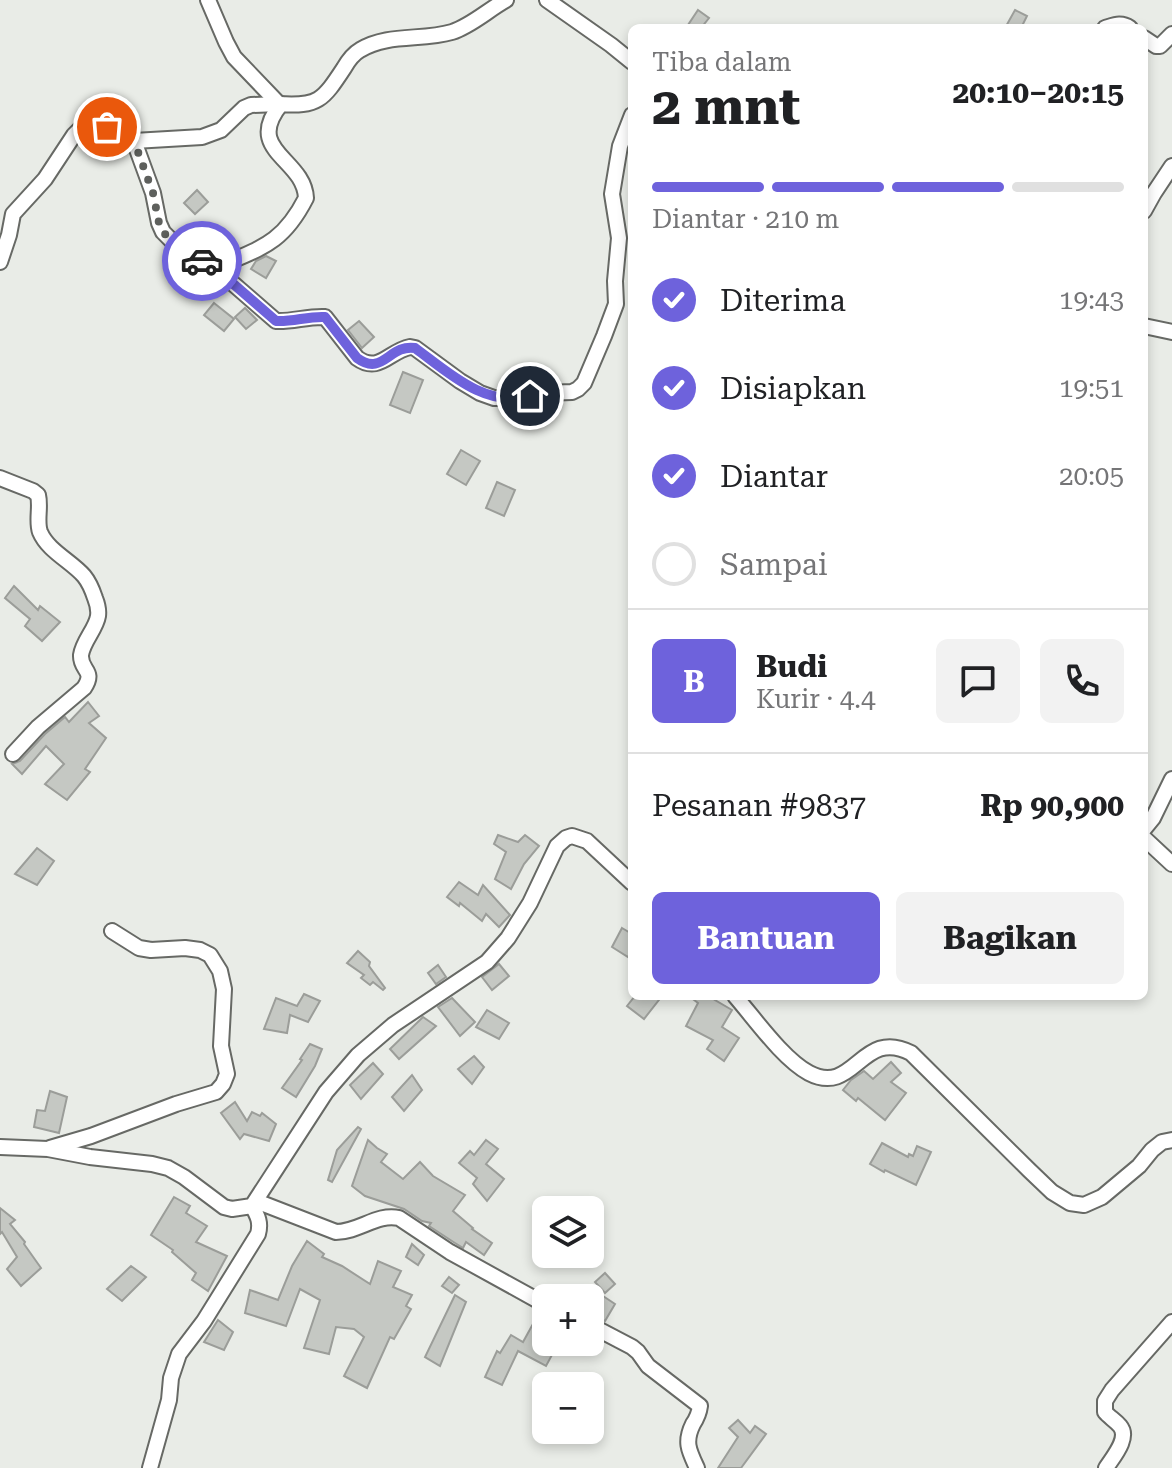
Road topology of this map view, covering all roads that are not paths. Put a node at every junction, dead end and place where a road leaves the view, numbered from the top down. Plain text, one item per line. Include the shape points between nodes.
1 (208, 0) edge
2 (506, 0) edge
3 (547, 0) edge
4 (1172, 34) edge
5 (1148, 41) edge
6 (628, 59) edge
7 (280, 104) junction
8 (628, 125) edge
9 (134, 141) junction
10 (1172, 166) edge
11 (1148, 204) edge
12 (0, 262) edge
13 (215, 268) junction
14 (1148, 327) edge
15 (1172, 332) edge
16 (0, 478) edge
17 (13, 754) dead end
18 (1172, 779) edge
19 (1148, 824) edge
20 (1148, 842) edge
21 (1172, 864) edge
22 (628, 879) edge
23 (112, 931) dead end
24 (739, 1000) edge
25 (1172, 1140) edge
26 (0, 1147) edge
27 (43, 1149) junction
28 (254, 1203) junction
29 (532, 1299) edge
30 (1172, 1322) edge
31 (604, 1332) edge
32 (150, 1468) edge
33 (697, 1468) edge
34 (1106, 1468) edge

1 - 7 street via 234,57
2 - 7 street via 456,31 394,38 363,48 319,100 303,106
3 - 6 street
4 - 5 street via 1160,46
7 - 9 street via 251,105 221,130 202,137
7 - 13 street via 268,134 303,182 306,198 269,244
8 - 13 street via 612,194 619,238 616,304 584,383 572,392 494,398 410,347 370,365 357,358 325,317 276,321
9 - 12 street via 99,124 82,127 13,214
9 - 13 street via 163,232 181,250
10 - 11 street
14 - 15 street
16 - 17 street via 38,495 41,533 82,573 98,606 98,618 81,652 89,681
18 - 19 street
20 - 21 street
22 - 28 street via 587,841 566,838 508,938 487,962 358,1055 326,1092
23 - 27 street via 139,948 185,948 210,955 224,989 221,1046 227,1074 216,1092
24 - 25 street via 793,1062 818,1076 841,1076 885,1047 911,1053 1052,1192 1070,1203 1084,1205 1102,1197 1152,1150
26 - 27 street
27 - 28 street via 168,1168 224,1207 243,1209
28 - 29 street via 336,1232 399,1218
28 - 32 street via 258,1234 179,1354
30 - 34 street via 1105,1401 1105,1412 1123,1434
31 - 33 street via 632,1347 700,1406 687,1443

